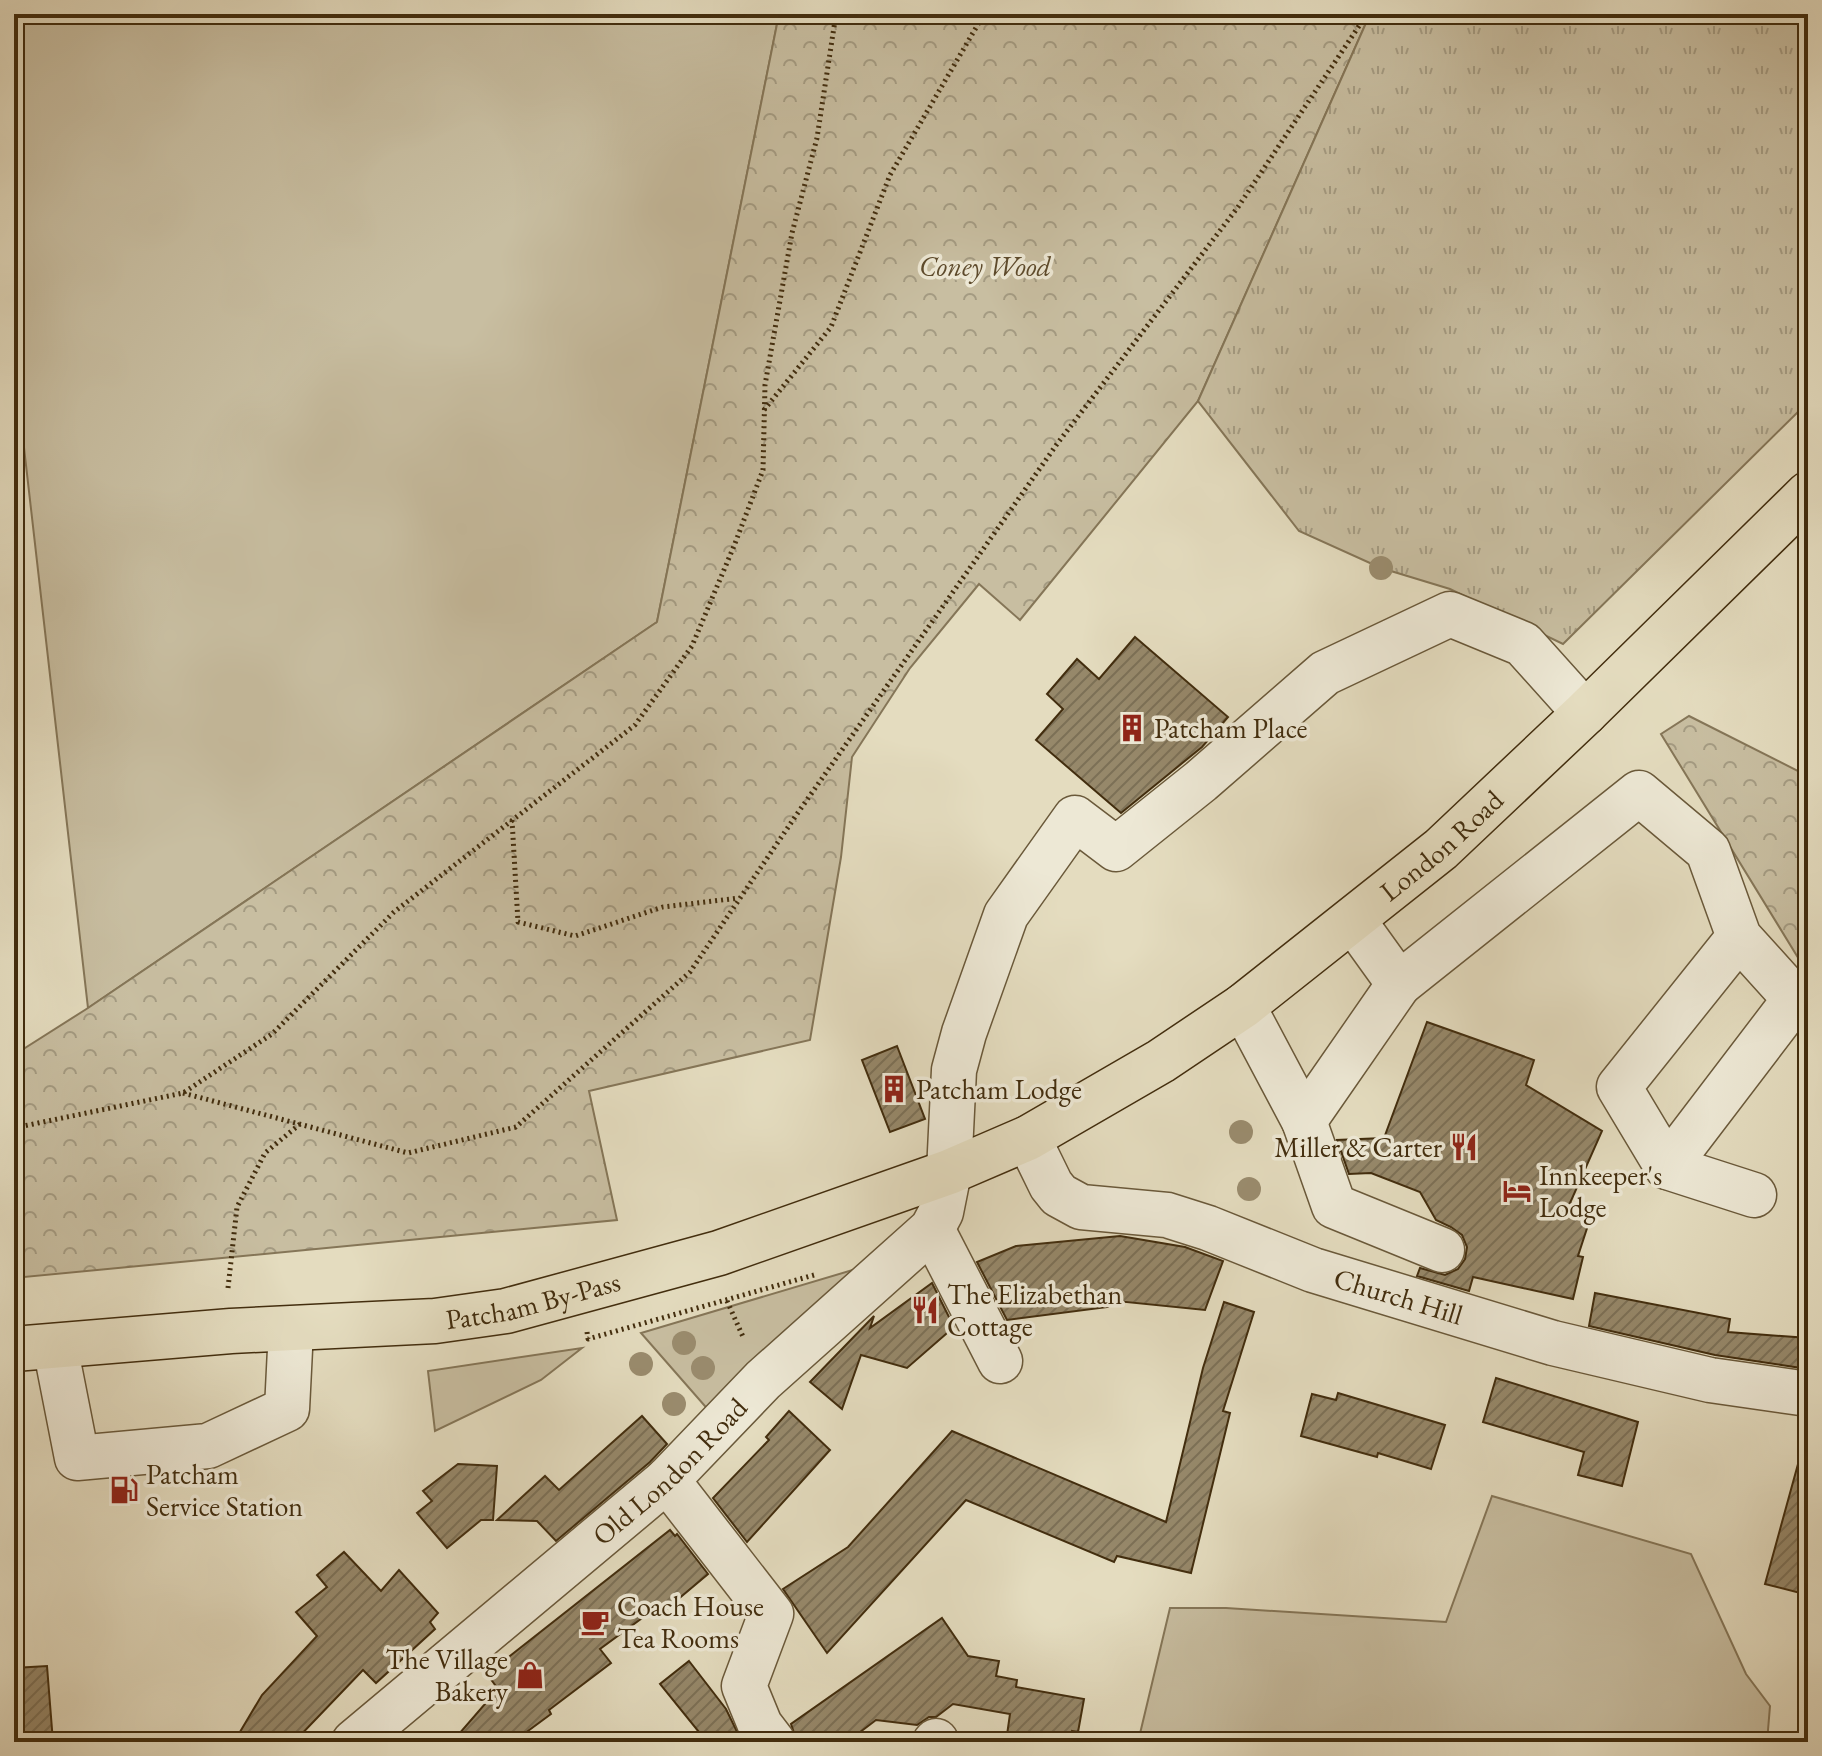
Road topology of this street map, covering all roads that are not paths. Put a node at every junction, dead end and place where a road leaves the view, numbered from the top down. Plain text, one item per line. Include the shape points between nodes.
1 (1808, 494) edge
2 (1585, 713) junction
3 (1353, 920) junction
4 (1739, 937) junction
5 (1399, 984) junction
6 (1243, 1006) junction
7 (1304, 1121) junction
8 (1028, 1138) junction
9 (1667, 1167) junction
10 (949, 1172) junction
11 (1754, 1195) dead end
12 (932, 1229) junction
13 (1442, 1250) dead end
14 (291, 1329) junction
15 (34, 1347) edge
16 (1000, 1361) dead end
17 (1808, 1394) edge
18 (667, 1480) junction
19 (354, 1742) edge
20 (773, 1742) edge

1 - 2 highway, London Road
2 - 3 highway, London Road via 1441,849
2 - 10 street, Old London Road via 1523,644 1450,614 1325,673 1116,849 1075,818 1006,915 974,1003 954,1070
3 - 5 street
3 - 6 highway, London Road
4 - 5 street via 1708,851 1639,793
4 - 9 street via 1619,1087
4 - 9 street via 1795,999
5 - 7 street
6 - 7 street
6 - 8 highway, London Road
7 - 13 street via 1334,1206
8 - 10 highway, Patcham By-Pass
8 - 17 street, Church Hill via 1051,1185 1081,1207 1167,1215 1313,1270 1553,1343 1710,1380
9 - 11 street
10 - 12 street, Old London Road
10 - 14 highway, Patcham By-Pass via 719,1253 506,1311 435,1321
12 - 16 street
12 - 18 street, Old London Road via 763,1380
14 - 15 highway, Patcham By-Pass
14 - 15 street via 287,1409 208,1446 77,1458
18 - 19 street, Old London Road
18 - 20 street via 771,1614 744,1686

